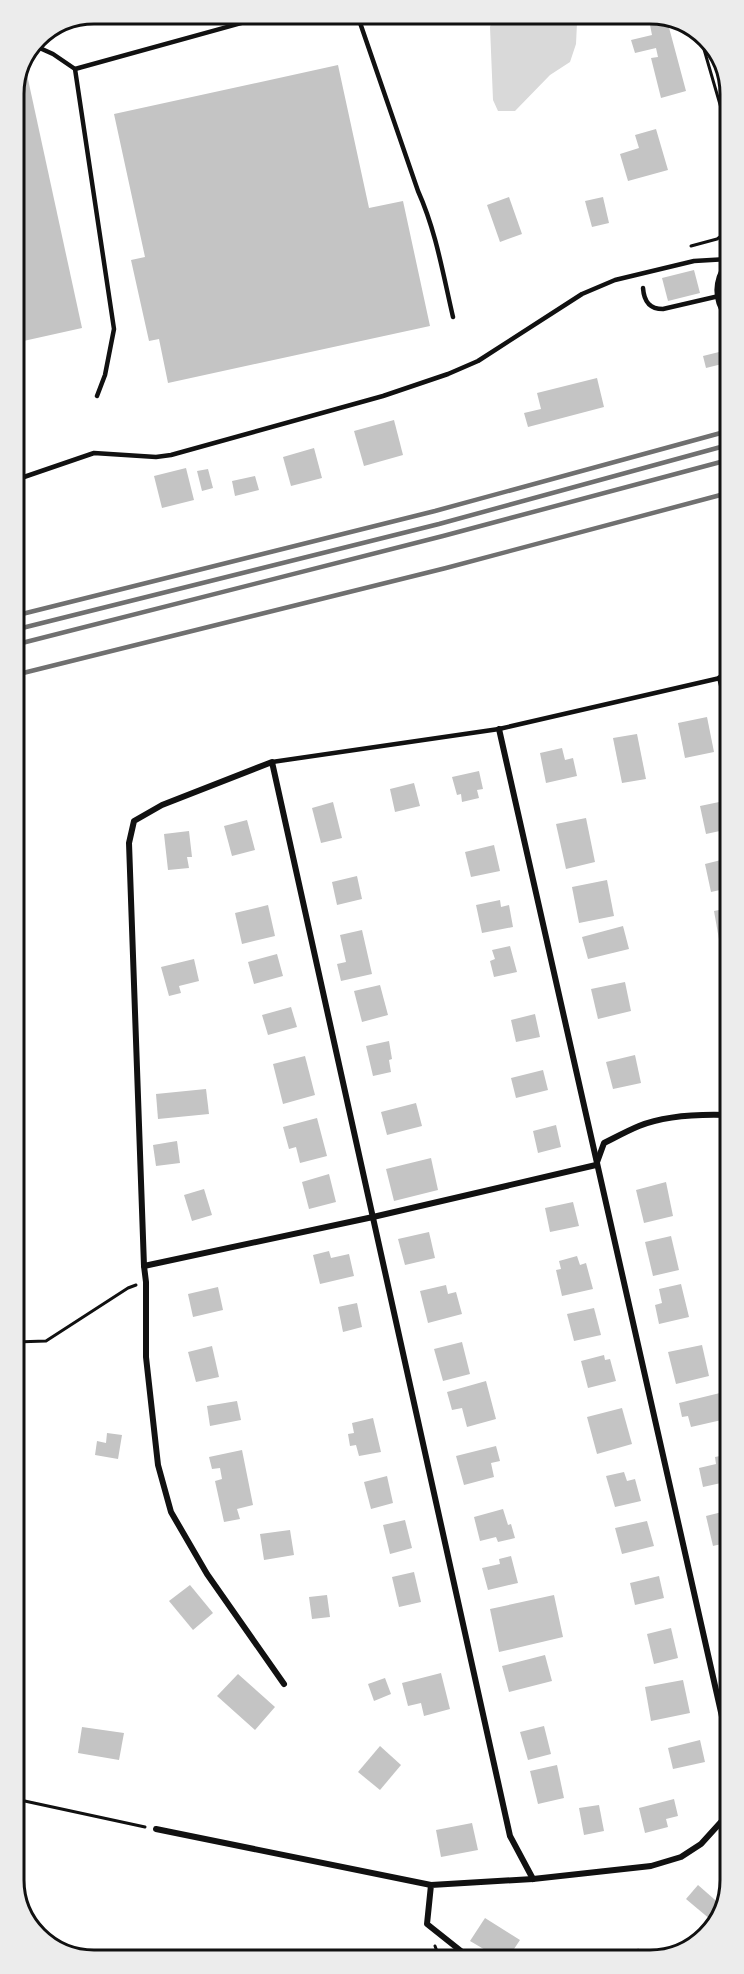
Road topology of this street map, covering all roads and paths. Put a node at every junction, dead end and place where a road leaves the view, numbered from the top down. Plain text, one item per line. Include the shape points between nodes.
1 (238, 24) edge
2 (360, 24) edge
3 (41, 48) edge
4 (704, 50) edge
5 (75, 69) junction
6 (720, 104) edge
7 (720, 237) edge
8 (691, 246) dead end
9 (720, 259) edge
10 (720, 281) edge
11 (643, 288) dead end
12 (719, 296) junction
13 (720, 299) edge
14 (453, 317) dead end
15 (97, 396) dead end
16 (24, 477) edge
17 (720, 678) edge
18 (499, 729) junction
19 (272, 762) junction
20 (720, 1115) edge
21 (596, 1165) junction
22 (373, 1217) junction
23 (144, 1266) junction
24 (146, 1282) junction
25 (24, 1342) edge
26 (284, 1684) dead end
27 (720, 1708) edge
28 (24, 1801) edge
29 (720, 1823) edge
30 (156, 1829) joint
31 (533, 1879) junction
32 (431, 1886) junction
33 (460, 1950) edge

1 - 5 lane
2 - 14 lane via 435,235
3 - 5 lane
4 - 6 path
5 - 15 lane via 114,329
7 - 8 path
9 - 16 lane via 634,274 598,287 478,361 383,396 171,455 94,453
10 - 12 street
11 - 12 lane via 646,300 655,309
12 - 13 street
17 - 18 lane
18 - 19 lane
18 - 21 street
19 - 22 street
19 - 23 street via 162,805 134,821 129,843
20 - 21 street via 659,1120 639,1126 604,1143
21 - 22 street
21 - 27 street
22 - 23 street
22 - 31 street via 510,1836
23 - 24 street
24 - 25 path via 128,1288 46,1341
24 - 26 street via 146,1357 158,1465 171,1512 207,1574
28 - 30 path
29 - 31 street via 701,1844 681,1857 651,1866
30 - 32 street
31 - 32 street
32 - 33 street via 428,1924

